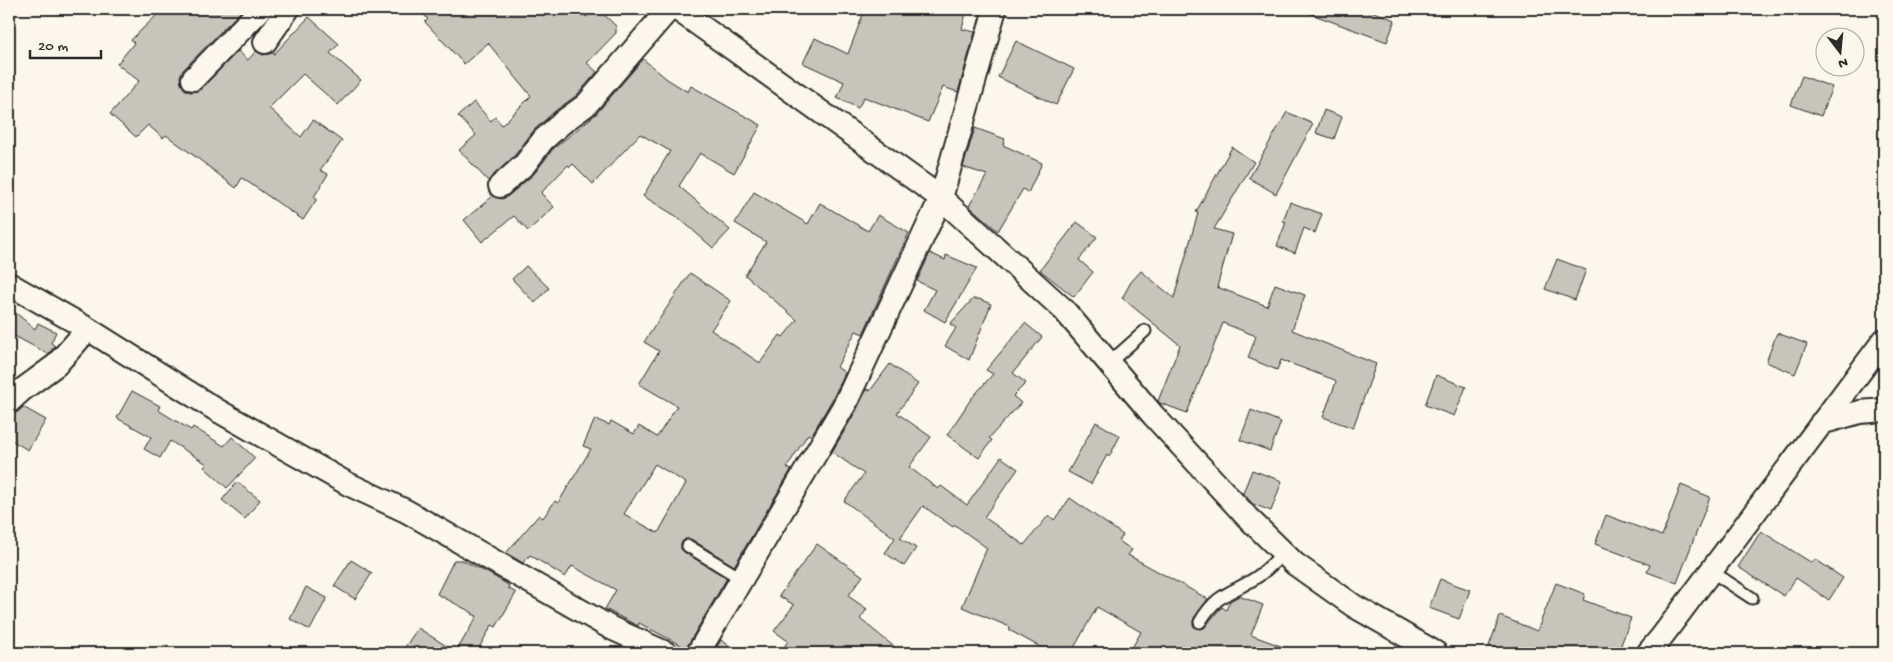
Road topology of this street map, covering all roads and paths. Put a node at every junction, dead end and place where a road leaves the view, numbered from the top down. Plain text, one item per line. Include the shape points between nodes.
1 (262, 9) edge
2 (288, 9) edge
3 (669, 9) edge
4 (677, 9) edge
5 (995, 9) edge
6 (265, 42) dead end
7 (193, 79) dead end
8 (500, 186) dead end
9 (941, 198) junction
10 (9, 284) edge
11 (88, 329) junction
12 (1145, 331) dead end
13 (1884, 340) edge
14 (1109, 363) junction
15 (9, 402) edge
16 (1884, 410) edge
17 (1821, 423) junction
18 (688, 546) dead end
19 (1284, 553) junction
20 (1711, 571) junction
21 (742, 579) junction
22 (1752, 598) dead end
23 (1200, 622) dead end
24 (666, 653) edge
25 (698, 653) edge
26 (1436, 653) edge
27 (1648, 653) edge

1 - 7 street
2 - 6 street
3 - 8 street via 586,105 543,140 525,164
4 - 9 street
5 - 9 street
9 - 14 street via 1064,310
9 - 21 street via 844,404
10 - 11 street
11 - 15 street via 56,365
11 - 24 street via 215,410 348,484 406,512 611,628
12 - 14 lane
13 - 17 street
14 - 19 street via 1153,415
16 - 17 street via 1860,412
17 - 20 street
18 - 21 lane
19 - 23 lane via 1258,576 1218,599
19 - 26 street via 1354,606
20 - 22 lane
20 - 27 street
21 - 25 street

